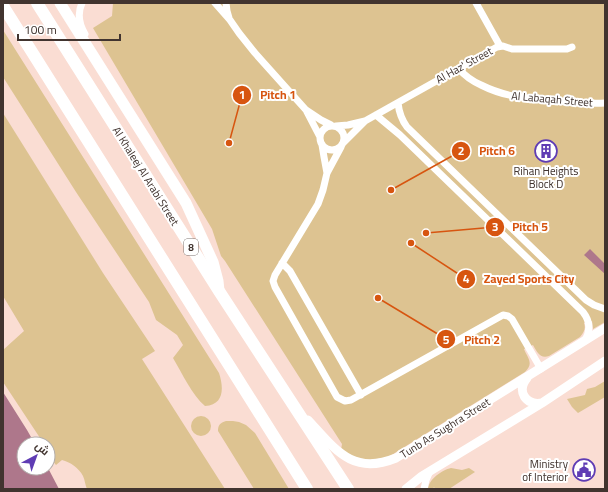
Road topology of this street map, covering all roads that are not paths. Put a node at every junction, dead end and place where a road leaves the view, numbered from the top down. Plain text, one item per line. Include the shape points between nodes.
1 (37, 3) edge
2 (60, 3) edge
3 (82, 3) edge
4 (215, 3) edge
5 (226, 3) edge
6 (476, 3) edge
7 (3, 6) edge
8 (230, 20) junction
9 (500, 46) junction
10 (572, 47) dead end
11 (98, 63) junction
12 (459, 69) junction
13 (398, 103) junction
14 (605, 103) edge
15 (306, 110) junction
16 (376, 115) junction
17 (365, 121) junction
18 (334, 126) junction
19 (320, 137) junction
20 (342, 145) junction
21 (322, 146) junction
22 (327, 173) junction
23 (282, 263) junction
24 (219, 291) junction
25 (605, 309) edge
26 (605, 328) edge
27 (585, 340) junction
28 (605, 361) edge
29 (541, 369) junction
30 (527, 376) junction
31 (361, 395) junction
32 (291, 402) junction
33 (542, 403) junction
34 (430, 471) junction
35 (307, 489) edge
36 (348, 489) edge
37 (406, 489) edge
38 (424, 489) edge

1 - 24 highway, Al Khaleej Al Arabi Street / 8
2 - 11 main road
3 - 11 street via 79,12 81,28 95,51
4 - 8 street
5 - 8 street
6 - 9 street
7 - 35 highway
8 - 15 street via 255,53
9 - 10 street, Al Haz' Street via 512,49
9 - 12 street, Al Haz' Street
11 - 24 main road via 186,203 213,262
12 - 13 street, Al Haz' Street
12 - 14 street, Al Labaqah Street via 464,75 488,89 507,95 565,102
13 - 16 street, Al Haz' Street
13 - 25 street via 399,113 407,127 586,300
15 - 18 street
15 - 19 street
16 - 17 street, Al Haz' Street
16 - 27 street via 400,135 583,312 589,325
17 - 18 street, Al Haz' Street
17 - 20 street, Al Haz' Street
18 - 19 street via 323,129
18 - 20 street via 341,129 344,134
19 - 21 street
20 - 21 street via 333,150
20 - 22 street, Al Haz' Street
21 - 22 street
22 - 23 street via 318,204
23 - 31 street via 290,271
23 - 31 street via 274,278 275,287 335,394 345,401
24 - 32 highway, Al Khaleej Al Arabi Street / 8
26 - 27 street, Tunb As Sughra Street
27 - 29 street, Tunb As Sughra Street
28 - 33 street
29 - 30 street, Tunb As Sughra Street
29 - 31 street via 512,319 503,316
30 - 32 street, Tunb As Sughra Street via 396,458 377,464 357,462 339,453
30 - 33 street via 522,388 524,396 530,402
32 - 36 highway, Al Khaleej Al Arabi Street / 8
33 - 34 street
34 - 37 street
34 - 38 street

